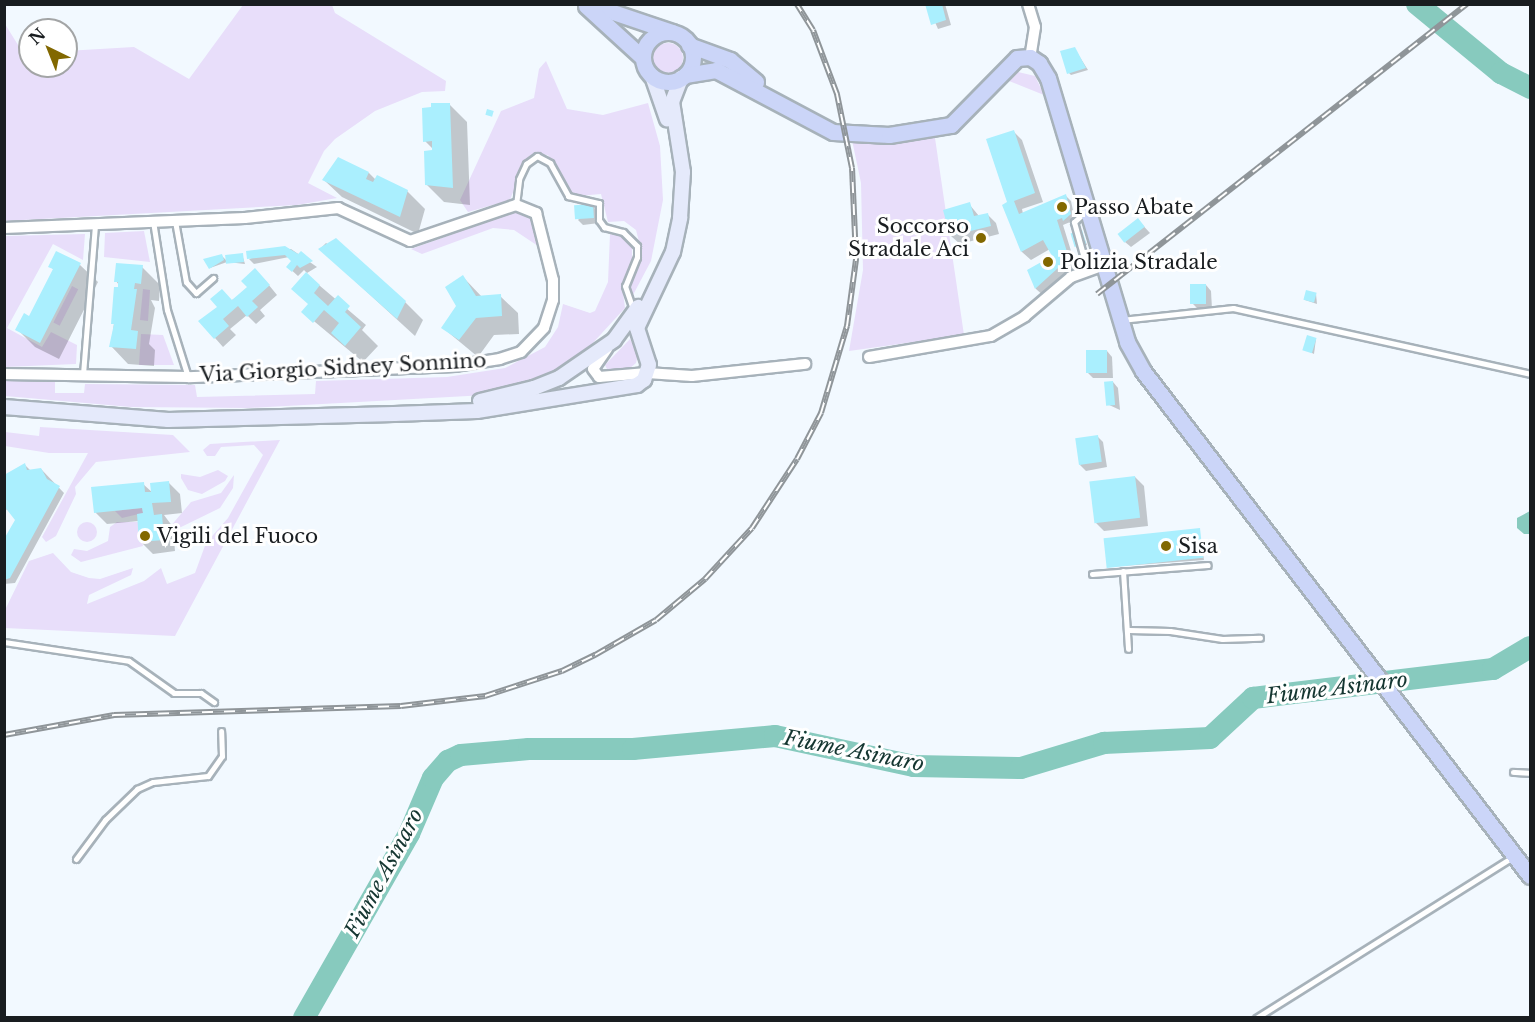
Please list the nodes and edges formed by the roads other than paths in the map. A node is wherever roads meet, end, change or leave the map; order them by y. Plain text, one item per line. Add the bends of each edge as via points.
1 (584, 4) edge
2 (589, 4) edge
3 (1028, 4) edge
4 (675, 33) junction
5 (690, 45) junction
6 (1030, 57) junction
7 (643, 58) junction
8 (652, 76) junction
9 (683, 76) junction
10 (776, 99) junction
11 (516, 205) junction
12 (153, 219) junction
13 (175, 219) junction
14 (96, 223) junction
15 (4, 228) edge
16 (1094, 267) junction
17 (213, 278) dead end
18 (634, 313) junction
19 (1120, 320) junction
20 (614, 340) junction
21 (869, 357) dead end
22 (805, 364) dead end
23 (647, 373) junction
24 (4, 374) edge
25 (83, 374) junction
26 (1530, 374) edge
27 (188, 377) junction
28 (4, 407) edge
29 (394, 414) junction
30 (1208, 565) dead end
31 (1123, 571) junction
32 (1092, 574) dead end
33 (1129, 630) junction
34 (1260, 638) dead end
35 (4, 642) edge
36 (1128, 649) dead end
37 (214, 702) dead end
38 (220, 731) dead end
39 (1513, 772) dead end
40 (1530, 773) edge
41 (1514, 856) junction
42 (76, 859) dead end
43 (1530, 876) edge
44 (1256, 1017) edge

1 - 7 main road
2 - 4 main road
3 - 6 street via 1035,27
4 - 5 main road
4 - 7 main road via 656,34 644,48
5 - 9 main road via 692,61
5 - 10 main road via 730,60
6 - 10 main road via 1017,58 1009,64 962,117 938,129 843,135
6 - 16 main road via 1048,78 1088,209
7 - 8 main road
8 - 9 main road via 671,82
8 - 18 main road via 667,118 676,192 666,249
9 - 10 main road via 716,70
9 - 23 main road via 672,102 683,194 674,252 637,328 649,364
11 - 13 street via 410,241 338,208 244,218
11 - 18 lane via 519,179 526,164 537,156 550,163 568,196 599,203 599,220 604,227 623,232 637,246 637,257 625,286
11 - 27 street, Via Giorgio Sidney Sonnino via 536,213 554,280 553,300 544,328 520,352 455,366
12 - 13 street
12 - 14 street
12 - 27 lane via 166,310
13 - 17 lane via 186,282 196,293
14 - 15 street
14 - 25 lane
16 - 19 main road
16 - 21 street via 1071,277 1025,316 991,336
18 - 20 main road
19 - 26 lane via 1233,308
19 - 41 main road via 1127,342 1152,384
20 - 23 street via 596,363 596,376
20 - 29 main road via 559,378 534,388 479,402
22 - 23 street via 692,376
23 - 29 main road via 630,388 477,411
24 - 25 street, Via Giorgio Sidney Sonnino
25 - 27 street, Via Giorgio Sidney Sonnino
28 - 29 main road via 168,420
30 - 31 lane
31 - 32 lane
31 - 33 lane
33 - 34 lane via 1222,639
33 - 36 lane
35 - 37 lane via 129,661 174,693 201,693
38 - 42 lane via 222,756 208,776 153,782 137,789 105,820
39 - 40 lane
41 - 43 main road
41 - 44 lane

